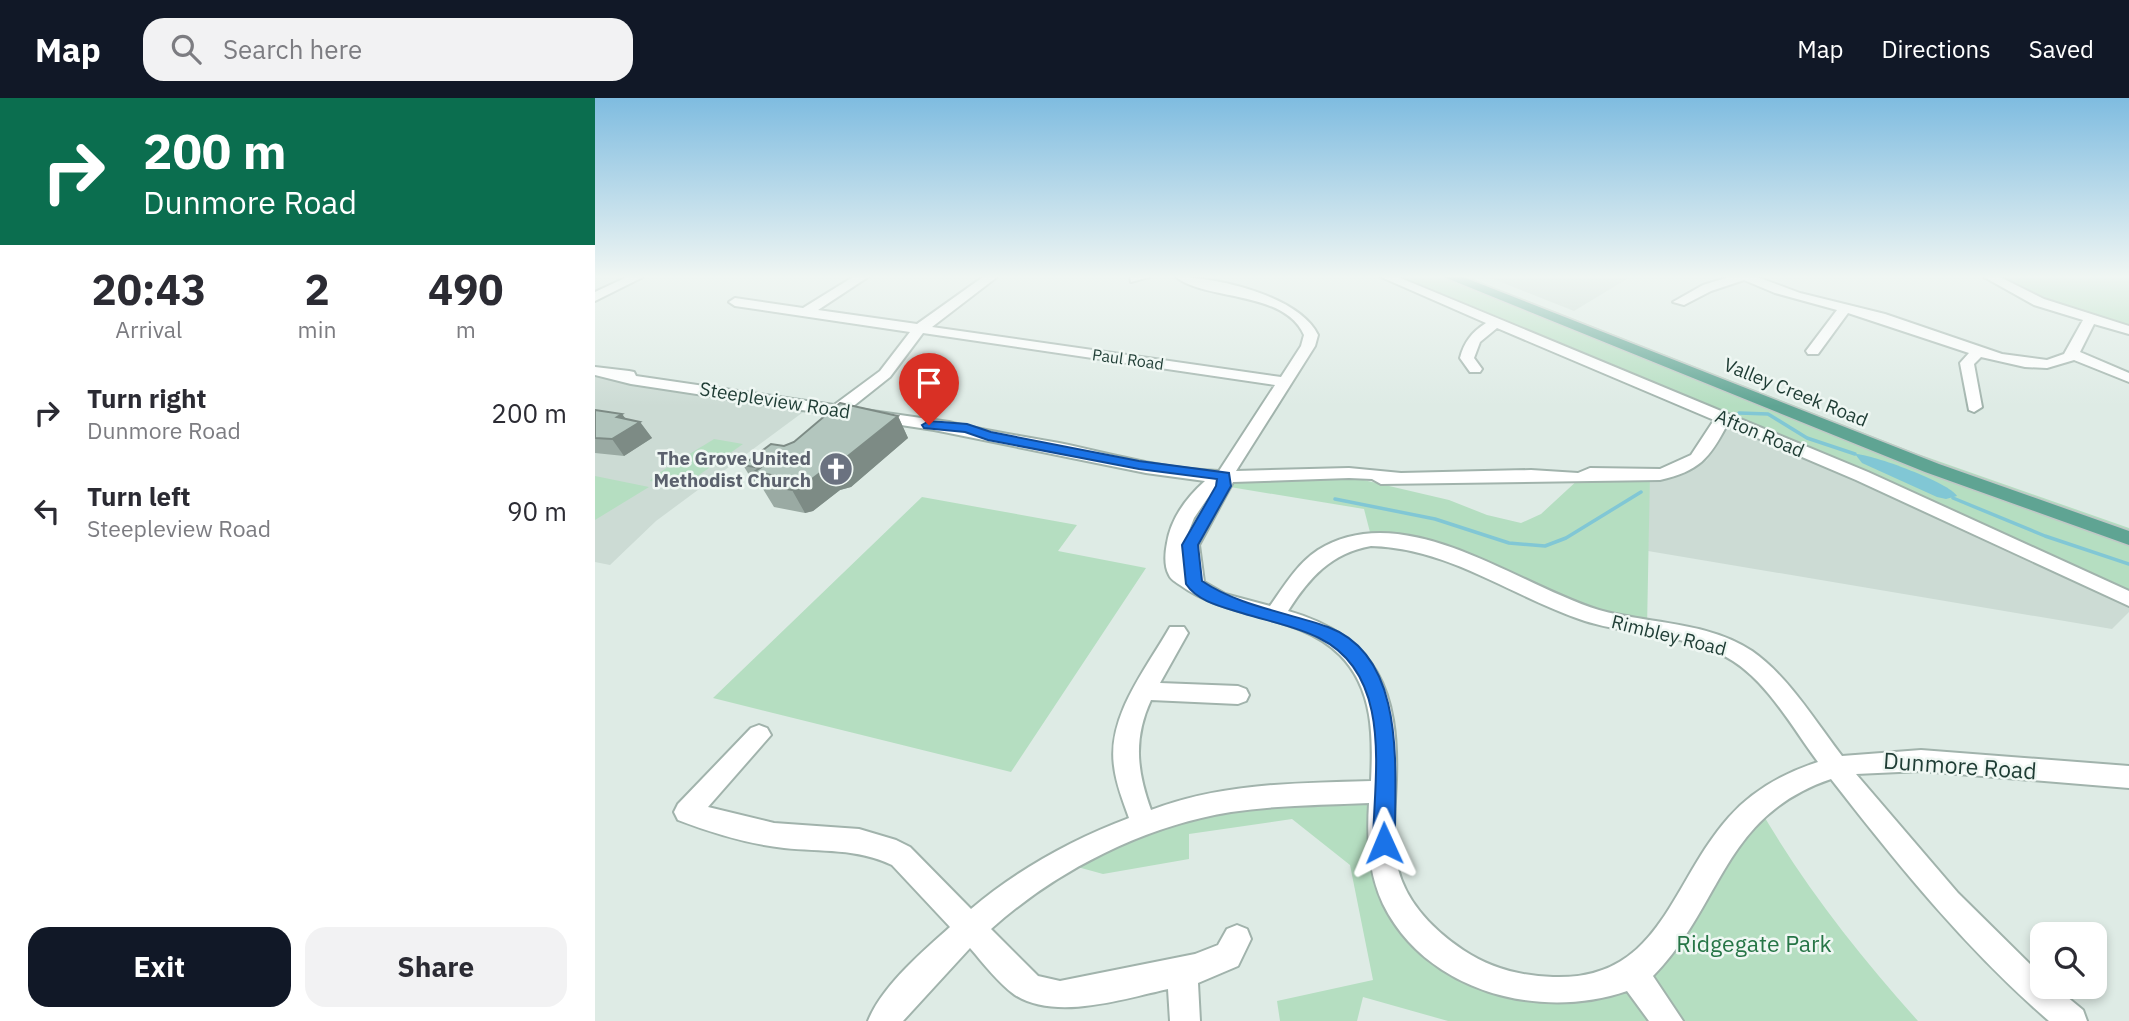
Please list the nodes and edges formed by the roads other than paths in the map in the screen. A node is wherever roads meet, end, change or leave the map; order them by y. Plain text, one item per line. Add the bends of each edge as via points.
1 (855, 320) edge
2 (932, 320) edge
3 (1304, 320) edge
4 (1490, 320) edge
5 (1560, 320) edge
6 (1587, 320) edge
7 (1836, 320) edge
8 (1889, 320) edge
9 (2089, 320) edge
10 (2094, 320) edge
11 (1497, 323) junction
12 (920, 329) junction
13 (2129, 330) edge
14 (1813, 351) dead end
15 (1979, 351) junction
16 (2072, 354) junction
17 (1475, 369) dead end
18 (595, 371) edge
19 (2129, 378) edge
20 (1285, 382) junction
21 (1974, 407) dead end
22 (838, 410) junction
23 (1723, 417) junction
24 (1603, 474) joint
25 (1224, 476) junction
26 (2129, 524) edge
27 (2129, 538) edge
28 (2129, 599) edge
29 (1275, 615) junction
30 (1177, 633) dead end
31 (1146, 691) junction
32 (1238, 695) dead end
33 (759, 735) dead end
34 (1836, 766) junction
35 (2129, 777) edge
36 (1383, 792) junction
37 (1143, 825) junction
38 (972, 928) junction
39 (1237, 939) dead end
40 (1182, 972) junction
41 (1633, 974) junction
42 (883, 1021) edge
43 (1185, 1021) edge
44 (1668, 1021) edge
45 (2072, 1021) edge

1 - 12 street, Paul Road
2 - 12 street
3 - 20 street, Dunmore Road via 1311,331 1309,343
4 - 11 street, Afton Road
5 - 27 main road, Valley Creek Road via 1941,471
6 - 26 main road, Valley Creek Road via 1947,460
7 - 14 street
8 - 15 street
9 - 16 street
10 - 13 street
11 - 17 street via 1471,343 1467,358
11 - 23 street, Afton Road
12 - 20 street, Paul Road
12 - 22 street via 885,374
15 - 16 street via 2034,363 2056,362
15 - 21 street via 1967,363
16 - 19 street
18 - 22 street, Steepleview Road via 628,380
20 - 25 street, Dunmore Road
22 - 25 street, Steepleview Road via 1130,464
23 - 24 street, Steepleview Road via 1703,452 1683,467 1650,474
23 - 28 street, Afton Road
24 - 25 street, Steepleview Road via 1580,478
25 - 29 street, Dunmore Road via 1224,486 1190,545 1194,584 1214,597
29 - 34 street, Rimbley Road via 1305,570 1334,550 1372,540 1417,544 1591,615 1702,639 1741,654 1767,679
29 - 36 street, Dunmore Road via 1325,633 1347,647 1365,672 1379,695 1385,724
30 - 31 street
31 - 32 street
31 - 37 street via 1132,718 1125,755
33 - 38 street via 687,812 763,833 832,836 888,848
34 - 35 street, Dunmore Road via 1908,759
34 - 41 street, Dunmore Road via 1781,788 1750,813 1652,957
34 - 45 street, Rimbley Road via 1945,899 2028,984
36 - 37 street via 1238,800
36 - 41 street, Dunmore Road via 1385,867 1392,891 1417,933 1449,963 1495,988 1547,999 1604,990
37 - 38 street via 1063,863
38 - 40 street via 1022,982 1049,995 1077,994
38 - 42 street
39 - 40 street via 1224,959
40 - 43 street
41 - 44 street

